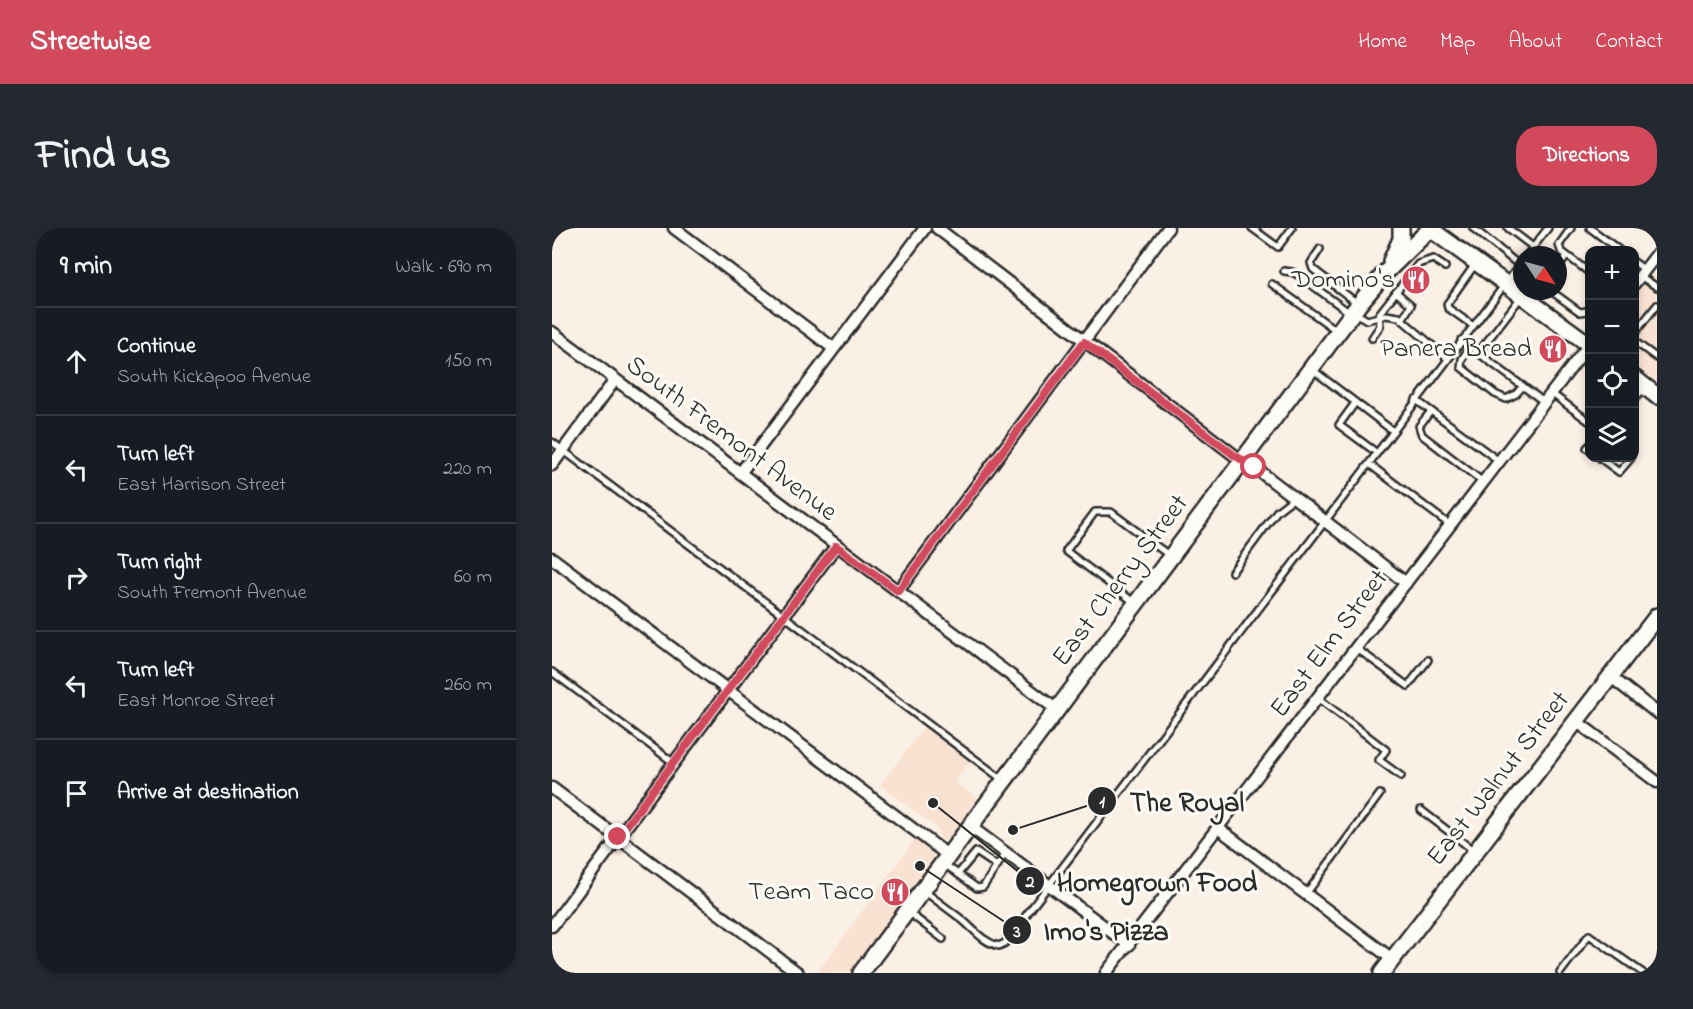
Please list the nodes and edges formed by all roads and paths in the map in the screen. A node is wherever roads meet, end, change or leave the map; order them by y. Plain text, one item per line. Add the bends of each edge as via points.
1 (674, 228) edge
2 (925, 228) edge
3 (937, 228) edge
4 (1168, 228) edge
5 (1252, 228) edge
6 (1292, 228) edge
7 (1401, 228) edge
8 (1430, 228) edge
9 (1473, 228) edge
10 (1508, 228) edge
11 (1548, 228) edge
12 (1571, 228) edge
13 (1590, 228) edge
14 (1532, 246) edge
15 (1534, 246) edge
16 (1558, 246) edge
17 (1614, 246) edge
18 (1320, 249) dead end
19 (1657, 254) edge
20 (1567, 256) edge
21 (1513, 258) edge
22 (1476, 261) junction
23 (1446, 267) dead end
24 (1585, 269) edge
25 (1284, 271) dead end
26 (1385, 273) junction
27 (1513, 273) edge
28 (1457, 276) dead end
29 (1640, 276) edge
30 (1463, 280) junction
31 (1505, 282) junction
32 (1272, 284) dead end
33 (1513, 287) edge
34 (1657, 287) edge
35 (1395, 292) junction
36 (1521, 300) edge
37 (1534, 300) edge
38 (1563, 300) edge
39 (1657, 305) edge
40 (1354, 310) junction
41 (1585, 312) edge
42 (1378, 317) junction
43 (1402, 320) junction
44 (1472, 325) junction
45 (1639, 329) edge
46 (552, 332) edge
47 (1338, 332) junction
48 (1372, 338) dead end
49 (1461, 340) junction
50 (1585, 341) edge
51 (1084, 342) junction
52 (1639, 344) edge
53 (1470, 347) junction
54 (832, 348) junction
55 (1585, 349) edge
56 (1478, 353) junction
57 (1448, 358) junction
58 (1657, 358) edge
59 (1312, 369) junction
60 (615, 380) junction
61 (1523, 386) junction
62 (1547, 398) junction
63 (1416, 400) junction
64 (1355, 403) junction
65 (1431, 411) junction
66 (1585, 419) edge
67 (1393, 431) junction
68 (552, 442) edge
69 (563, 450) junction
70 (1377, 453) junction
71 (1243, 461) junction
72 (1499, 461) junction
73 (1605, 462) edge
74 (1628, 462) edge
75 (1369, 464) junction
76 (552, 465) edge
77 (741, 472) junction
78 (1483, 482) junction
79 (1294, 498) junction
80 (1324, 521) junction
81 (1450, 525) junction
82 (836, 546) junction
83 (1172, 556) junction
84 (552, 558) edge
85 (1232, 572) dead end
86 (1406, 583) junction
87 (898, 591) junction
88 (1136, 604) junction
89 (784, 616) junction
90 (1657, 616) edge
91 (1356, 648) junction
92 (1428, 660) dead end
93 (552, 672) edge
94 (1610, 676) junction
95 (728, 690) junction
96 (1318, 698) junction
97 (1057, 710) junction
98 (1657, 712) edge
99 (1576, 721) junction
100 (674, 763) junction
101 (1401, 777) dead end
102 (1004, 781) junction
103 (1657, 782) edge
104 (552, 788) edge
105 (1380, 794) dead end
106 (1421, 810) dead end
107 (971, 827) junction
108 (1218, 828) junction
109 (618, 837) junction
110 (1475, 852) junction
111 (1005, 853) junction
112 (946, 859) junction
113 (997, 866) junction
114 (958, 874) junction
115 (1049, 885) junction
116 (923, 890) junction
117 (1306, 894) junction
118 (556, 911) edge
119 (907, 912) junction
120 (552, 926) edge
121 (943, 939) dead end
122 (1129, 945) junction
123 (1392, 959) junction
124 (798, 973) edge
125 (861, 973) edge
126 (1106, 973) edge
127 (1382, 973) edge
128 (1560, 973) edge
129 (1643, 973) edge

1 - 54 street
2 - 54 street
3 - 51 street
4 - 51 street
5 - 6 lane via 1278,247
7 - 26 street via 1401,239
8 - 22 street
8 - 26 street, East Cherry Street
9 - 21 lane
10 - 14 lane
11 - 15 lane
12 - 16 lane
13 - 17 lane
18 - 40 lane via 1311,263 1313,269
19 - 29 street
20 - 24 lane
22 - 30 lane
22 - 31 street
23 - 35 lane via 1433,259 1420,262
25 - 40 lane via 1298,275
26 - 40 street, East Cherry Street
27 - 31 lane
28 - 30 lane
29 - 34 lane
30 - 44 lane via 1447,304
31 - 33 street
31 - 44 lane
32 - 47 lane
35 - 42 lane
35 - 43 lane via 1411,305
36 - 56 lane
37 - 50 street
38 - 41 lane
39 - 45 lane
40 - 42 lane via 1367,320
40 - 47 street, East Cherry Street
42 - 43 lane via 1393,315
42 - 48 lane via 1380,326
43 - 57 lane
44 - 49 lane
46 - 60 street, South Fremont Avenue
47 - 59 street, East Cherry Street
49 - 53 lane
49 - 57 lane
51 - 71 street
51 - 87 street
52 - 58 lane
53 - 56 lane
53 - 61 lane via 1461,367 1495,394 1506,399
54 - 77 street
55 - 62 street, East Elm Street
56 - 61 lane
57 - 63 lane
59 - 64 lane
59 - 71 street, East Cherry Street
60 - 69 street
60 - 77 street, South Fremont Avenue
61 - 62 lane
62 - 66 lane
62 - 72 street, East Elm Street
63 - 65 lane
63 - 67 lane
64 - 67 lane
64 - 70 lane via 1339,425
65 - 72 lane
65 - 78 lane via 1419,426 1422,435
67 - 70 lane
68 - 69 lane
69 - 76 street
69 - 89 lane
70 - 75 lane
71 - 79 street
71 - 83 street, East Cherry Street
72 - 78 street, East Elm Street
73 - 74 lane via 1619,472
75 - 80 lane
75 - 81 lane
77 - 82 street, South Fremont Avenue
78 - 81 street, East Elm Street
79 - 80 street
79 - 85 lane via 1277,511
80 - 86 street
80 - 115 lane
81 - 86 street, East Elm Street
82 - 87 street, South Fremont Avenue
82 - 89 street
83 - 88 street, East Cherry Street
83 - 88 lane via 1111,512 1095,512 1066,551
84 - 95 street
86 - 91 street, East Elm Street
87 - 97 street, South Fremont Avenue
88 - 97 street, East Cherry Street
89 - 95 street
89 - 102 lane
90 - 94 street, East Walnut Street
91 - 92 lane via 1408,686
91 - 96 street, East Elm Street
93 - 100 lane
94 - 98 street
94 - 99 street, East Walnut Street
95 - 100 street
95 - 112 street
96 - 101 lane via 1386,750 1379,760
96 - 108 street, East Elm Street
97 - 102 street, East Cherry Street
99 - 103 street
99 - 110 street, East Walnut Street
100 - 109 street
102 - 107 street, East Cherry Street
104 - 109 street
105 - 117 lane
106 - 110 lane
107 - 111 street
107 - 112 street, East Cherry Street
108 - 117 street
108 - 122 street, East Elm Street
109 - 118 street
109 - 124 street
110 - 123 street, East Walnut Street
111 - 113 lane
111 - 115 street
112 - 114 lane
112 - 116 street, East Cherry Street
113 - 114 lane via 976,852
113 - 114 lane via 983,887 977,888
115 - 116 lane via 999,946 991,944
115 - 122 street
116 - 119 street, East Cherry Street
117 - 123 street
118 - 120 street
119 - 121 lane
119 - 125 street, East Cherry Street
122 - 126 street, East Elm Street
123 - 127 street, East Walnut Street
128 - 129 lane via 1589,935

